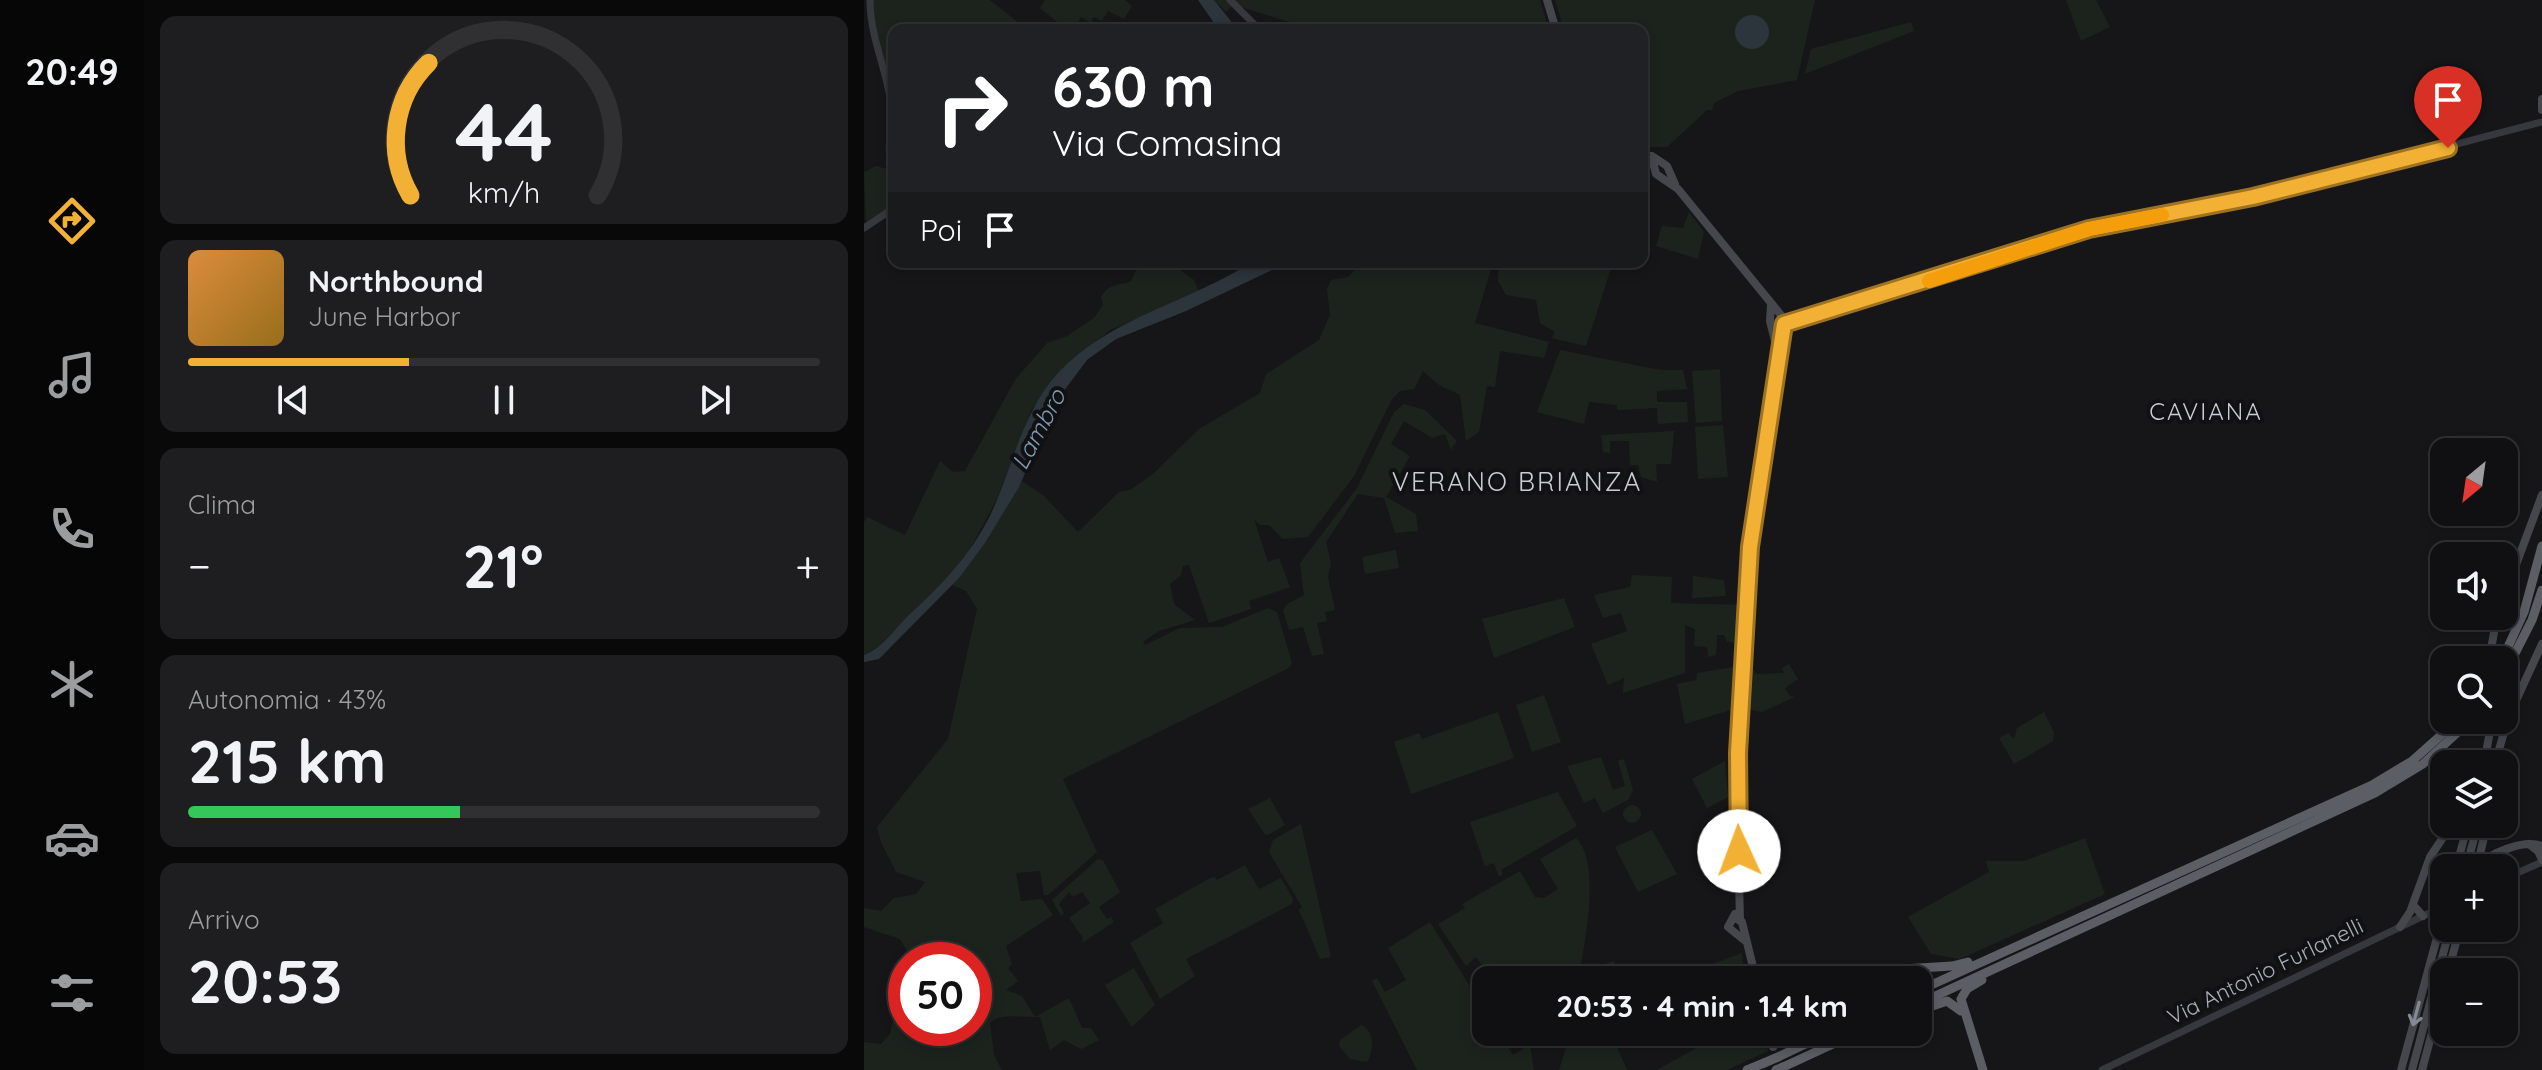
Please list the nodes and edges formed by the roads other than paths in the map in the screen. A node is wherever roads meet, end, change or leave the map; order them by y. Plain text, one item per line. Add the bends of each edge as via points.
1 (870, 0) edge
2 (1230, 0) edge
3 (1547, 0) edge
4 (1254, 24) edge
5 (1554, 24) edge
6 (888, 93) edge
7 (2542, 99) edge
8 (2542, 109) edge
9 (2542, 122) edge
10 (2527, 127) junction
11 (1648, 155) edge
12 (888, 212) edge
13 (864, 228) edge
14 (1781, 319) junction
15 (1776, 357) junction
16 (2542, 495) edge
17 (2542, 546) edge
18 (2518, 559) edge
19 (2542, 590) edge
20 (2542, 644) edge
21 (2509, 646) edge
22 (2518, 648) edge
23 (2448, 734) edge
24 (2452, 734) edge
25 (2498, 750) edge
26 (2443, 838) edge
27 (2483, 838) joint
28 (2528, 844) junction
29 (2542, 846) edge
30 (2502, 852) junction
31 (2480, 854) edge
32 (2498, 854) edge
33 (2542, 861) edge
34 (2518, 872) edge
35 (2413, 905) junction
36 (2430, 914) edge
37 (2421, 917) junction
38 (2400, 927) junction
39 (2065, 934) junction
40 (2035, 937) junction
41 (2435, 942) edge
42 (2446, 942) edge
43 (1752, 966) edge
44 (1932, 968) edge
45 (1932, 985) edge
46 (1932, 997) edge
47 (1932, 1006) edge
48 (1964, 1016) junction
49 (2430, 1040) edge
50 (1800, 1046) edge
51 (1829, 1046) edge
52 (1780, 1069) edge
53 (1747, 1070) edge
54 (1983, 1070) edge
55 (2102, 1070) edge
56 (2401, 1070) edge
57 (2412, 1070) edge
58 (2422, 1070) edge

1 - 6 street
2 - 4 street
3 - 5 main road
7 - 8 main road
8 - 10 street
9 - 10 street
10 - 14 street via 2253,197 2089,229 1927,282
11 - 14 main road via 1771,299
12 - 13 street
14 - 15 main road
14 - 15 main road via 1770,319
15 - 43 main road via 1750,547 1737,785 1738,924
16 - 18 main road
17 - 21 highway
19 - 22 highway
20 - 25 main road
23 - 40 highway via 2372,785
24 - 39 highway via 2423,764 2375,793
26 - 35 main road
27 - 30 main road via 2491,850
27 - 31 main road
28 - 29 main road
28 - 30 main road
28 - 33 main road
30 - 32 main road
33 - 34 street
35 - 37 main road
35 - 38 main road
36 - 37 street, Via Antonio Furlanelli
37 - 38 street, Via Antonio Furlanelli
38 - 55 street, Via Antonio Furlanelli
39 - 46 highway
39 - 48 highway via 2052,947 1971,986 1961,999
40 - 44 highway via 1957,966
40 - 45 highway
41 -> 56 main road
42 - 57 main road
47 - 48 highway via 1947,1001
48 - 54 highway
49 - 58 main road
50 - 53 highway, bridge
51 - 52 highway

